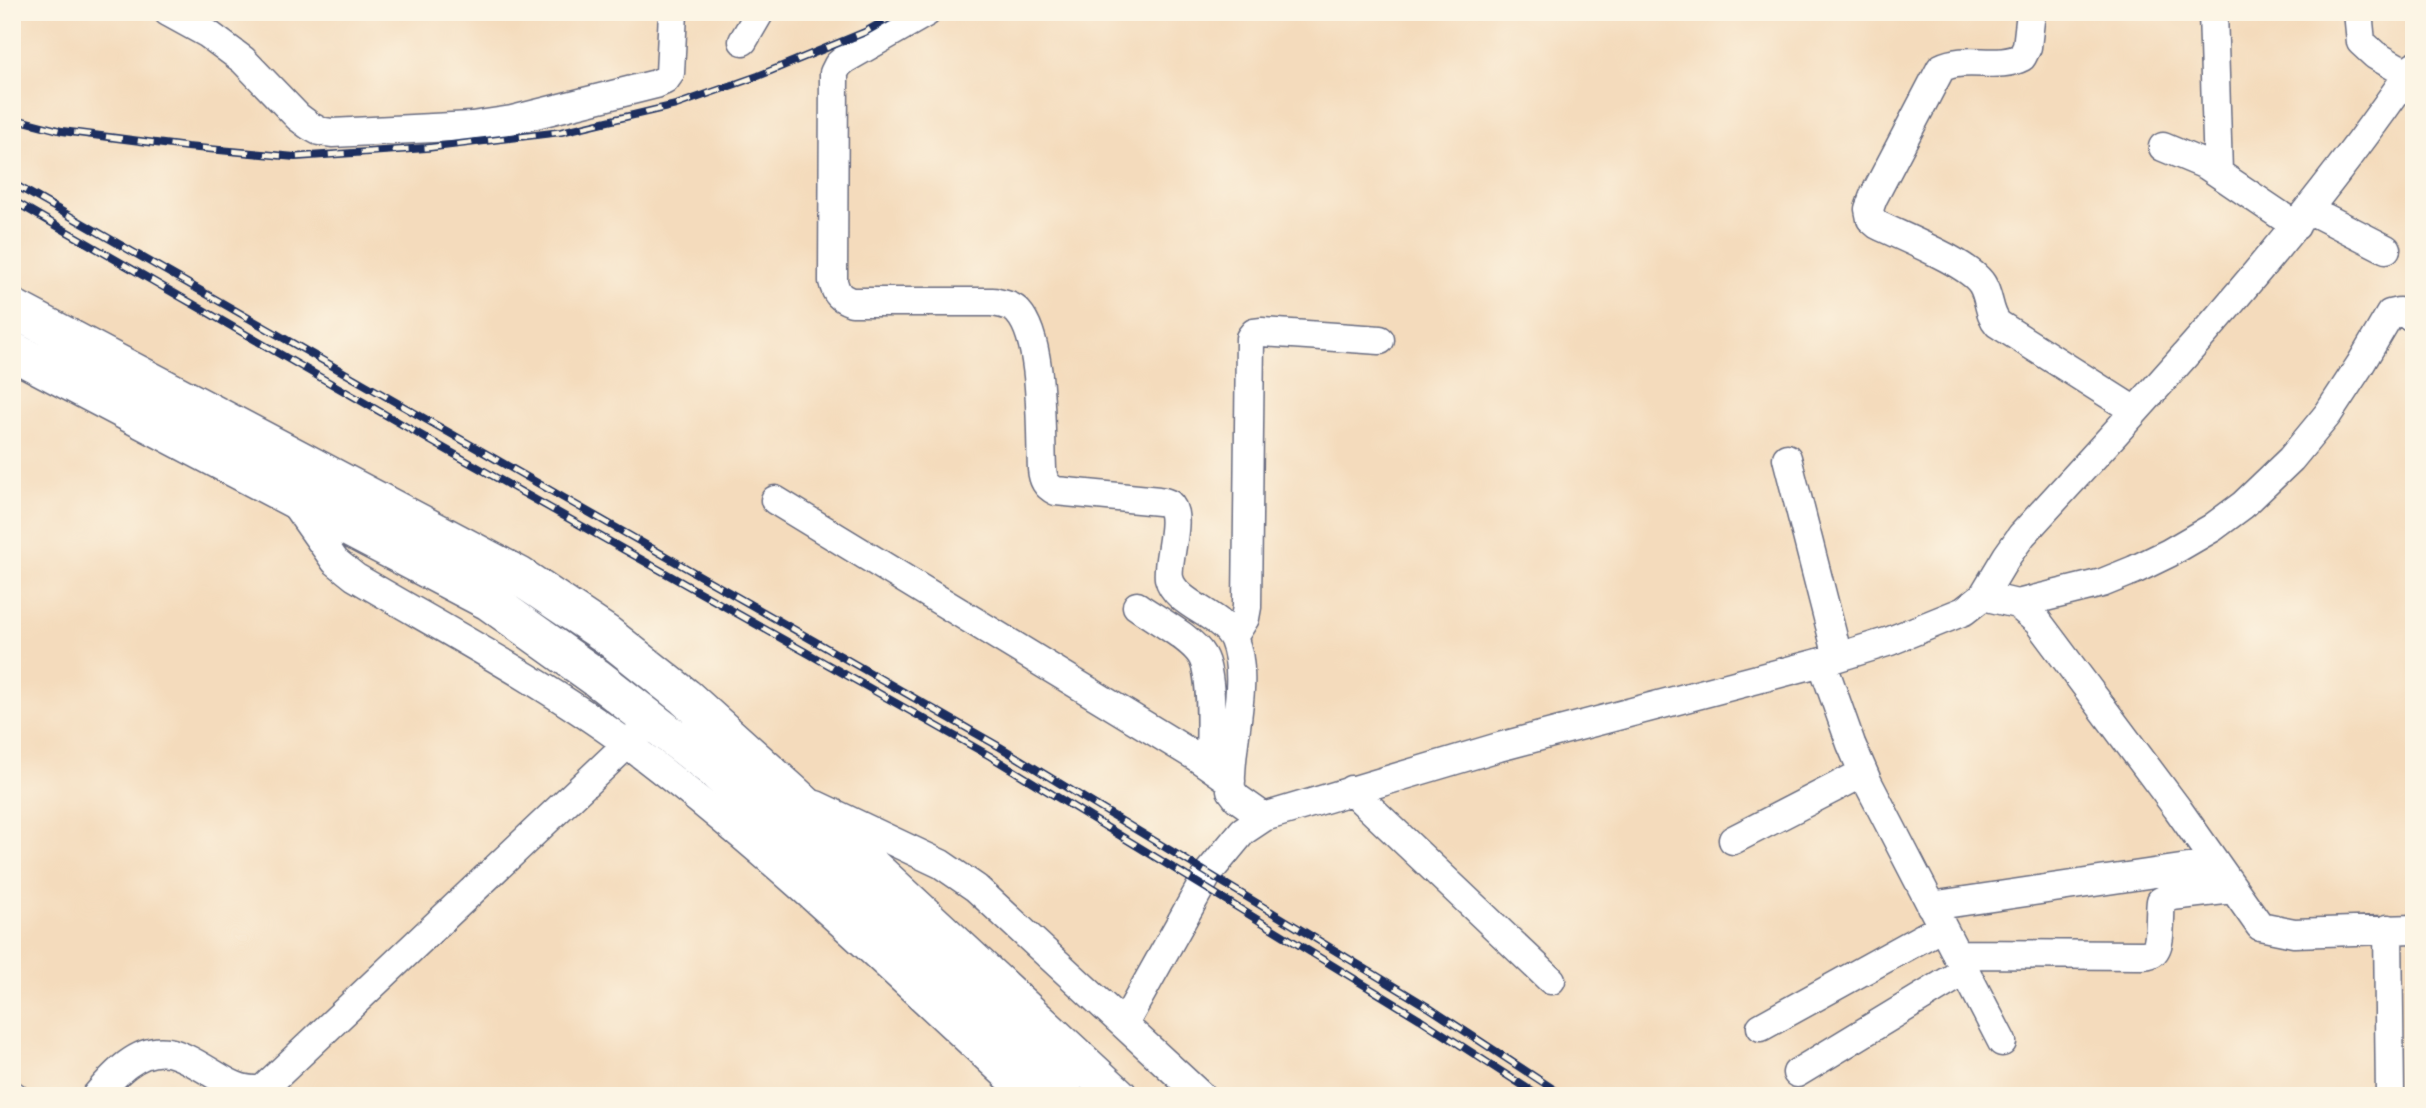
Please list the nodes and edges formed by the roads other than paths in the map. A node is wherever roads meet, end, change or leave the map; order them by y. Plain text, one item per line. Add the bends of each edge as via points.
1 (168, 12) edge
2 (673, 12) edge
3 (760, 12) edge
4 (927, 12) edge
5 (2031, 12) edge
6 (2213, 12) edge
7 (2358, 12) edge
8 (743, 41) dead end
9 (2411, 70) edge
10 (2163, 147) dead end
11 (2218, 172) junction
12 (2302, 217) junction
13 (2386, 249) dead end
14 (12, 309) edge
15 (2414, 317) edge
16 (1380, 340) dead end
17 (12, 351) edge
18 (2135, 411) junction
19 (1787, 458) dead end
20 (775, 500) dead end
21 (1983, 597) junction
22 (2017, 604) junction
23 (1137, 606) dead end
24 (1233, 637) junction
25 (1830, 659) junction
26 (639, 733) junction
27 (1863, 773) junction
28 (1220, 774) junction
29 (1351, 790) junction
30 (794, 795) junction
31 (1264, 817) junction
32 (1733, 840) dead end
33 (2216, 864) junction
34 (2233, 889) junction
35 (1937, 917) junction
36 (2401, 929) edge
37 (1960, 962) junction
38 (1550, 979) dead end
39 (1124, 1024) junction
40 (1761, 1027) dead end
41 (2002, 1042) dead end
42 (1797, 1073) dead end
43 (96, 1096) edge
44 (1028, 1096) edge
45 (1064, 1096) edge
46 (1118, 1096) edge
47 (1201, 1096) edge
48 (2390, 1096) edge

1 - 2 street via 243,60 298,117 319,131 350,134 472,127 656,84 670,73
3 - 8 street
4 - 24 street via 845,59 834,73 835,292 852,302 993,302 1017,311 1031,335 1036,357 1043,479 1056,491 1169,504 1175,519 1170,582
5 - 18 street via 2022,57 2005,62 1951,63 1941,68 1873,198 1871,219 1966,268 1982,284 1998,324
6 - 11 street
7 - 9 street via 2361,42 2375,55
9 - 12 street
10 - 11 street
11 - 12 street
12 - 13 street
12 - 18 street
14 - 30 highway via 519,576 685,697
15 - 22 street via 2390,314 2344,392 2309,438 2270,481 2212,528 2102,583
16 - 24 street via 1262,332 1251,338 1247,607
17 - 26 highway via 489,601 597,678
18 - 21 street via 2022,535
19 - 25 street
20 - 28 street
21 - 22 street
21 - 25 street via 1932,625
22 - 33 street via 2038,622
23 - 28 street via 1202,656
24 - 28 street via 1239,670
25 - 27 street
25 - 29 street
26 - 43 street via 263,1089 247,1090 180,1056 159,1052 125,1066
26 - 44 street via 703,802
26 - 45 highway via 715,770
27 - 32 street
27 - 35 street
28 - 31 street via 1237,798
29 - 31 street
29 - 38 street
30 - 39 street via 941,864 976,888
30 - 46 highway
31 - 39 street via 1243,831 1209,872
33 - 34 street
33 - 35 street
34 - 36 street via 2260,926 2274,930
34 - 37 street via 2161,901 2157,949 2152,953
35 - 37 street
35 - 40 street
36 - 48 street
37 - 41 street
37 - 42 street
39 - 47 street

